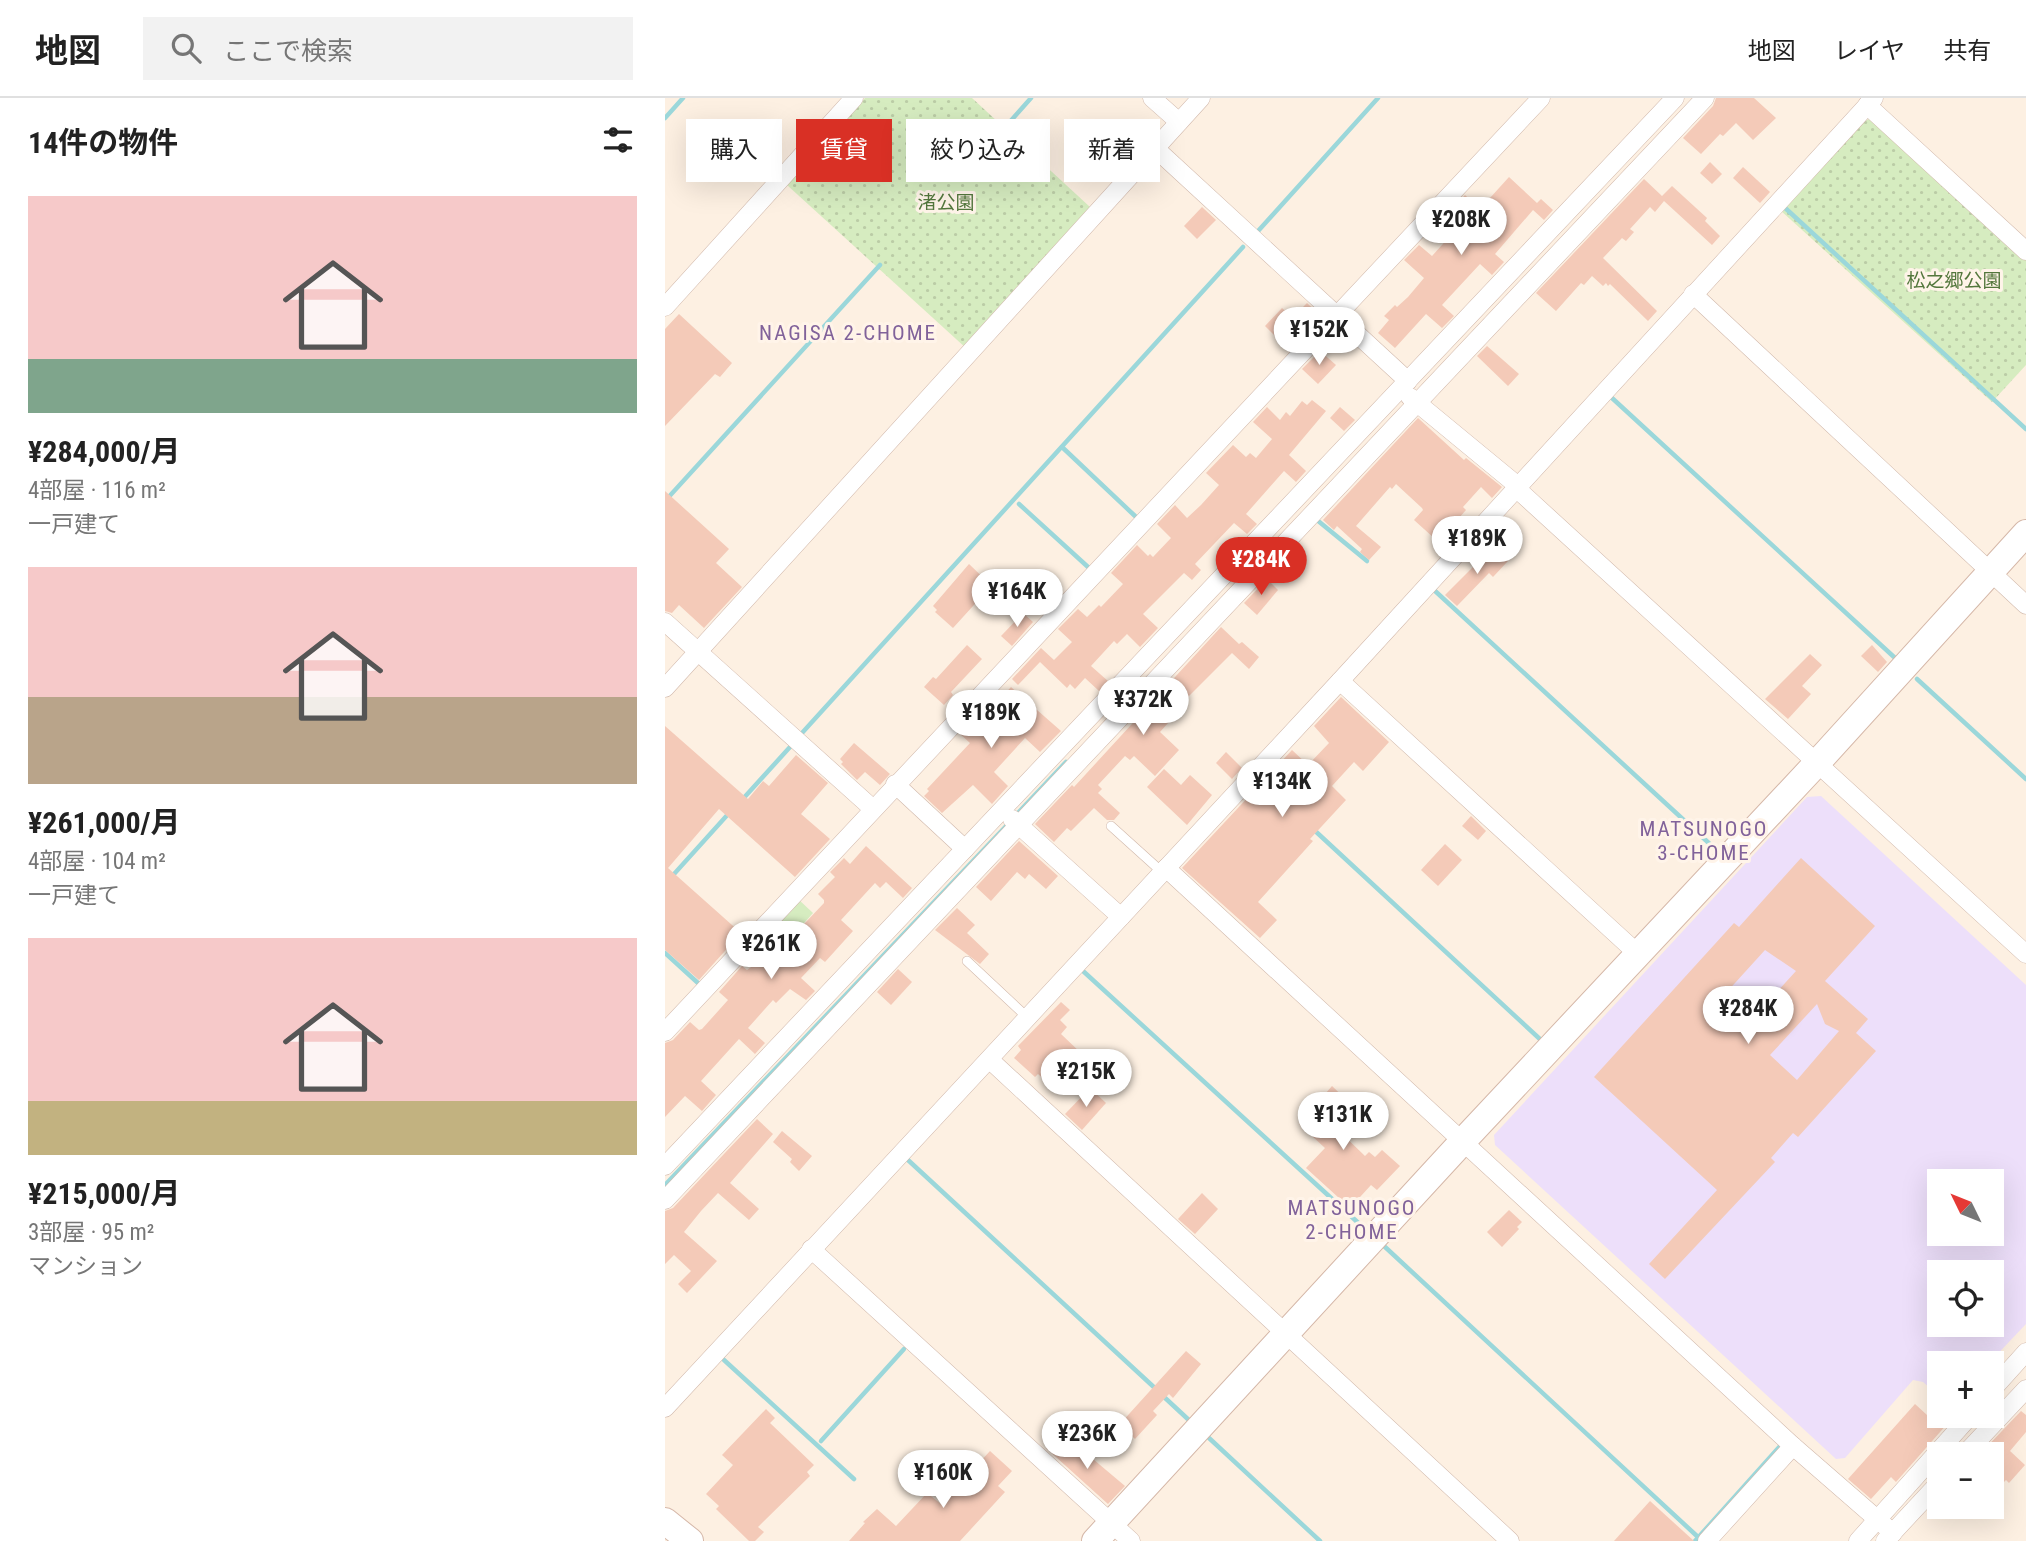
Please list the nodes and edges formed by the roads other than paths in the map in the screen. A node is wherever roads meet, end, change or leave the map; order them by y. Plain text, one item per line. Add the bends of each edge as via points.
1 (854, 98) edge
2 (1152, 98) edge
3 (1201, 98) edge
4 (1541, 98) edge
5 (1675, 98) edge
6 (1705, 98) edge
7 (1871, 102) edge
8 (1179, 122) junction
9 (1160, 144) edge
10 (1160, 153) edge
11 (1126, 182) edge
12 (2026, 251) edge
13 (1693, 294) junction
14 (665, 307) edge
15 (1337, 316) junction
16 (1410, 394) junction
17 (1517, 487) junction
18 (2026, 533) edge
19 (1990, 572) junction
20 (2026, 605) edge
21 (665, 622) edge
22 (698, 652) junction
23 (1340, 681) junction
24 (665, 688) edge
25 (1817, 763) junction
26 (895, 784) junction
27 (872, 808) junction
28 (1011, 818) junction
29 (1111, 826) dead end
30 (965, 849) junction
31 (1164, 871) junction
32 (1121, 917) junction
33 (1637, 953) junction
34 (2026, 954) edge
35 (967, 961) dead end
36 (1028, 1018) junction
37 (665, 1032) edge
38 (990, 1060) junction
39 (1463, 1140) junction
40 (665, 1166) edge
41 (665, 1200) edge
42 (811, 1249) junction
43 (1285, 1333) junction
44 (2026, 1352) edge
45 (2004, 1377) edge
46 (2026, 1389) edge
47 (665, 1408) edge
48 (1959, 1428) edge
49 (1976, 1442) edge
50 (1793, 1446) junction
51 (1927, 1496) edge
52 (1877, 1520) junction
53 (665, 1521) edge
54 (1103, 1532) edge
55 (1889, 1537) edge
56 (691, 1541) edge
57 (1131, 1541) edge
58 (1510, 1541) edge
59 (1707, 1541) edge
60 (1858, 1541) edge

1 - 14 street
2 - 8 street
3 - 8 street
4 - 15 street
5 - 16 street
6 - 16 street
7 - 12 street
7 - 13 street
8 - 9 street
10 - 15 street
11 - 22 street
13 - 17 street
13 - 19 street
15 - 16 street
15 - 26 street
16 - 17 street
16 - 28 street
17 - 23 street
17 - 25 street
18 - 19 street
19 - 20 street
19 - 25 street
21 - 22 street
22 - 24 street
22 - 27 street
23 - 31 street
23 - 33 street
25 - 33 street
25 - 34 street
26 - 27 street
26 - 30 street
27 - 37 street
28 - 30 street
28 - 32 street
28 - 41 street
29 - 31 lane
30 - 40 street
31 - 32 street
31 - 39 street
32 - 36 street
33 - 39 street
35 - 36 lane
36 - 38 street
38 - 42 street
38 - 43 street
39 - 43 street
39 - 50 street
42 - 47 street
42 - 54 street
43 - 54 street
43 - 58 street
44 - 45 street
46 - 49 street
48 - 52 street
50 - 52 street
50 - 59 street
51 - 55 street
52 - 55 street
52 - 60 street
53 - 56 street
54 - 57 street

